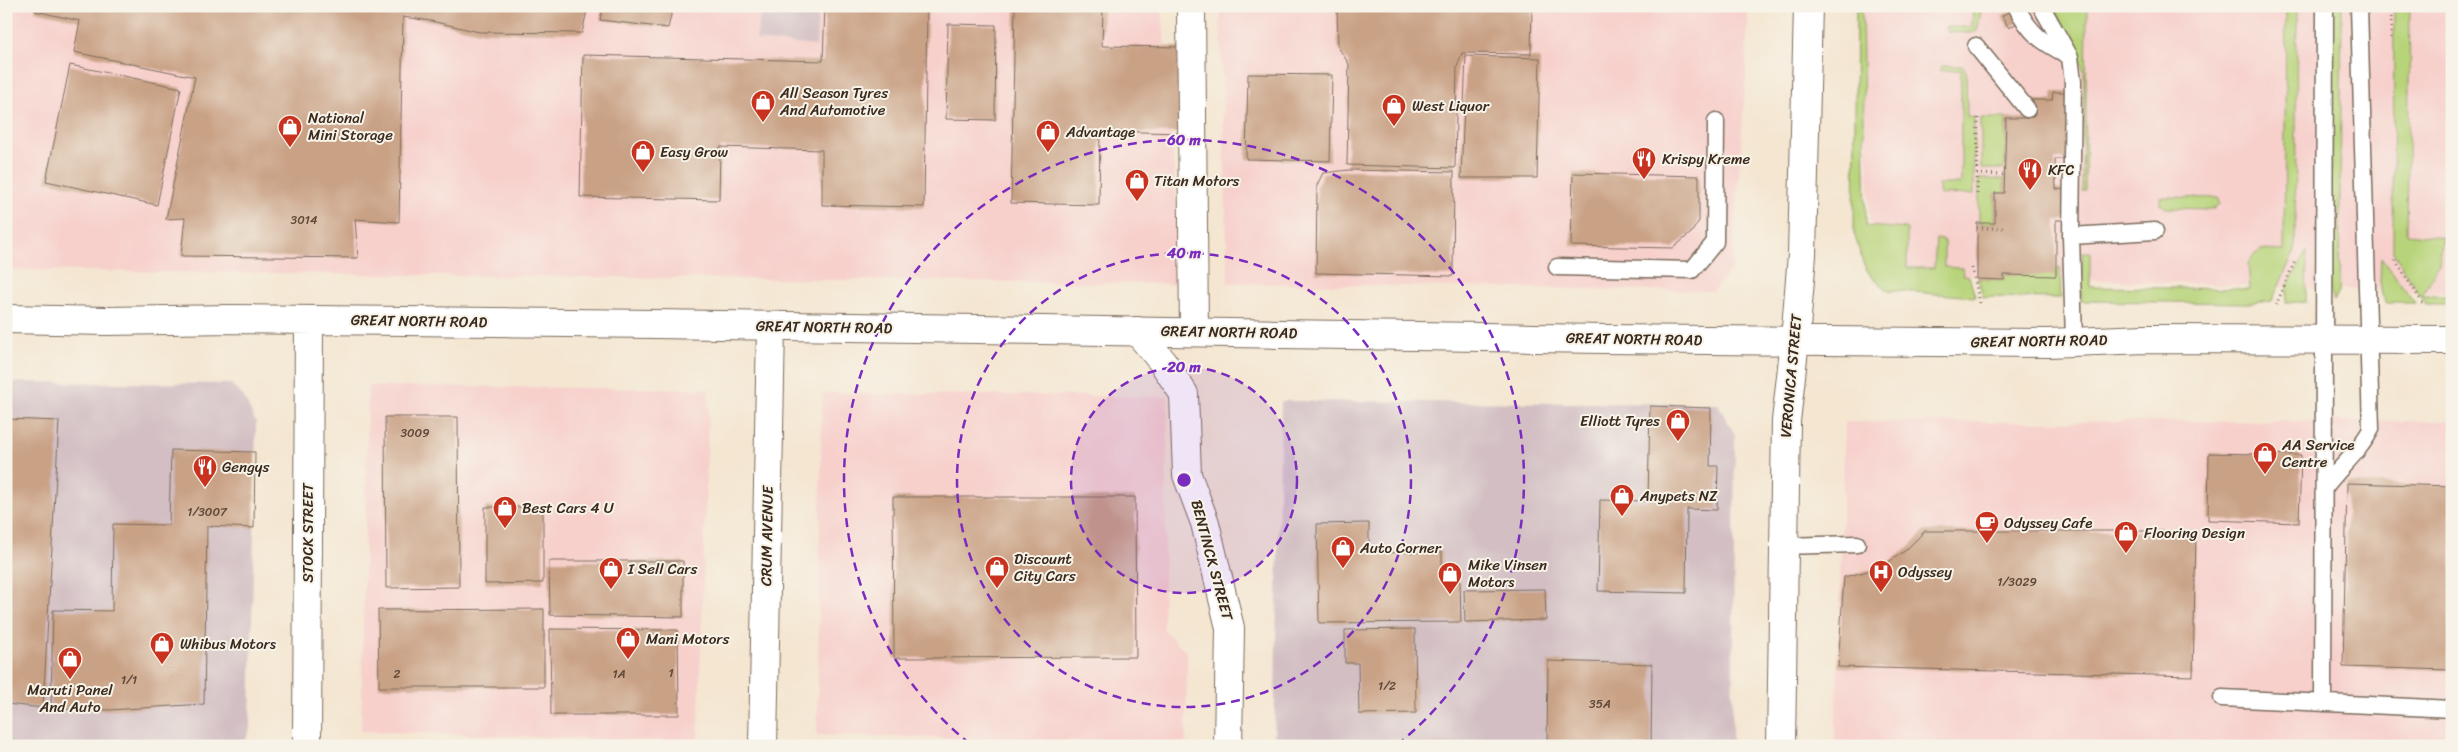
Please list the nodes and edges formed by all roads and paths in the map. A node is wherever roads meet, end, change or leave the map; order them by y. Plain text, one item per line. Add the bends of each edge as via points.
1 (1191, 6) edge
2 (1808, 6) edge
3 (2016, 6) edge
4 (2041, 6) edge
5 (2325, 6) edge
6 (2359, 6) edge
7 (1976, 46) dead end
8 (2070, 56) junction
9 (2027, 109) dead end
10 (1978, 117) dead end
11 (1716, 121) dead end
12 (1977, 174) junction
13 (2005, 175) dead end
14 (1977, 194) dead end
15 (1976, 228) dead end
16 (2004, 228) dead end
17 (2154, 231) dead end
18 (2071, 236) junction
19 (1557, 267) dead end
20 (1972, 268) dead end
21 (6, 304) edge
22 (1980, 304) dead end
23 (20, 319) edge
24 (309, 320) junction
25 (772, 326) junction
26 (1137, 330) junction
27 (1194, 331) junction
28 (2368, 338) junction
29 (1795, 340) junction
30 (2324, 340) junction
31 (2452, 340) edge
32 (2074, 341) junction
33 (2325, 487) junction
34 (1857, 544) dead end
35 (1782, 546) junction
36 (2222, 698) dead end
37 (2323, 703) junction
38 (2452, 709) edge
39 (307, 746) edge
40 (763, 746) edge
41 (1228, 746) edge
42 (1781, 746) edge

1 - 27 main road
2 - 29 main road, VERONICA STREET via 1802,255
3 - 8 lane via 2027,27 2045,44
4 - 8 lane
5 - 30 lane
6 - 28 lane
7 - 9 lane
8 - 18 lane via 2073,82
10 - 12 path
11 - 19 lane via 1715,242 1692,270
12 - 13 path
12 - 14 path
15 - 16 path
17 - 18 lane
18 - 32 lane
20 - 22 path
21 - 23 main road
23 - 24 main road, GREAT NORTH ROAD
24 - 25 main road, GREAT NORTH ROAD
24 - 39 main road, STOCK STREET
25 - 26 main road, GREAT NORTH ROAD
25 - 40 main road, CRUM AVENUE
26 - 27 main road, GREAT NORTH ROAD
26 - 41 main road, BENTINCK STREET via 1184,394 1187,475 1205,523 1230,628
27 - 29 main road, GREAT NORTH ROAD
28 - 30 main road, GREAT NORTH ROAD
28 - 31 main road, GREAT NORTH ROAD
28 - 33 lane via 2371,429 2363,445
29 - 32 main road, GREAT NORTH ROAD
29 - 35 main road, VERONICA STREET via 1786,410
30 - 32 main road, GREAT NORTH ROAD
30 - 33 lane
33 - 37 lane
34 - 35 lane
35 - 42 main road, VERONICA STREET
36 - 37 lane
37 - 38 lane

